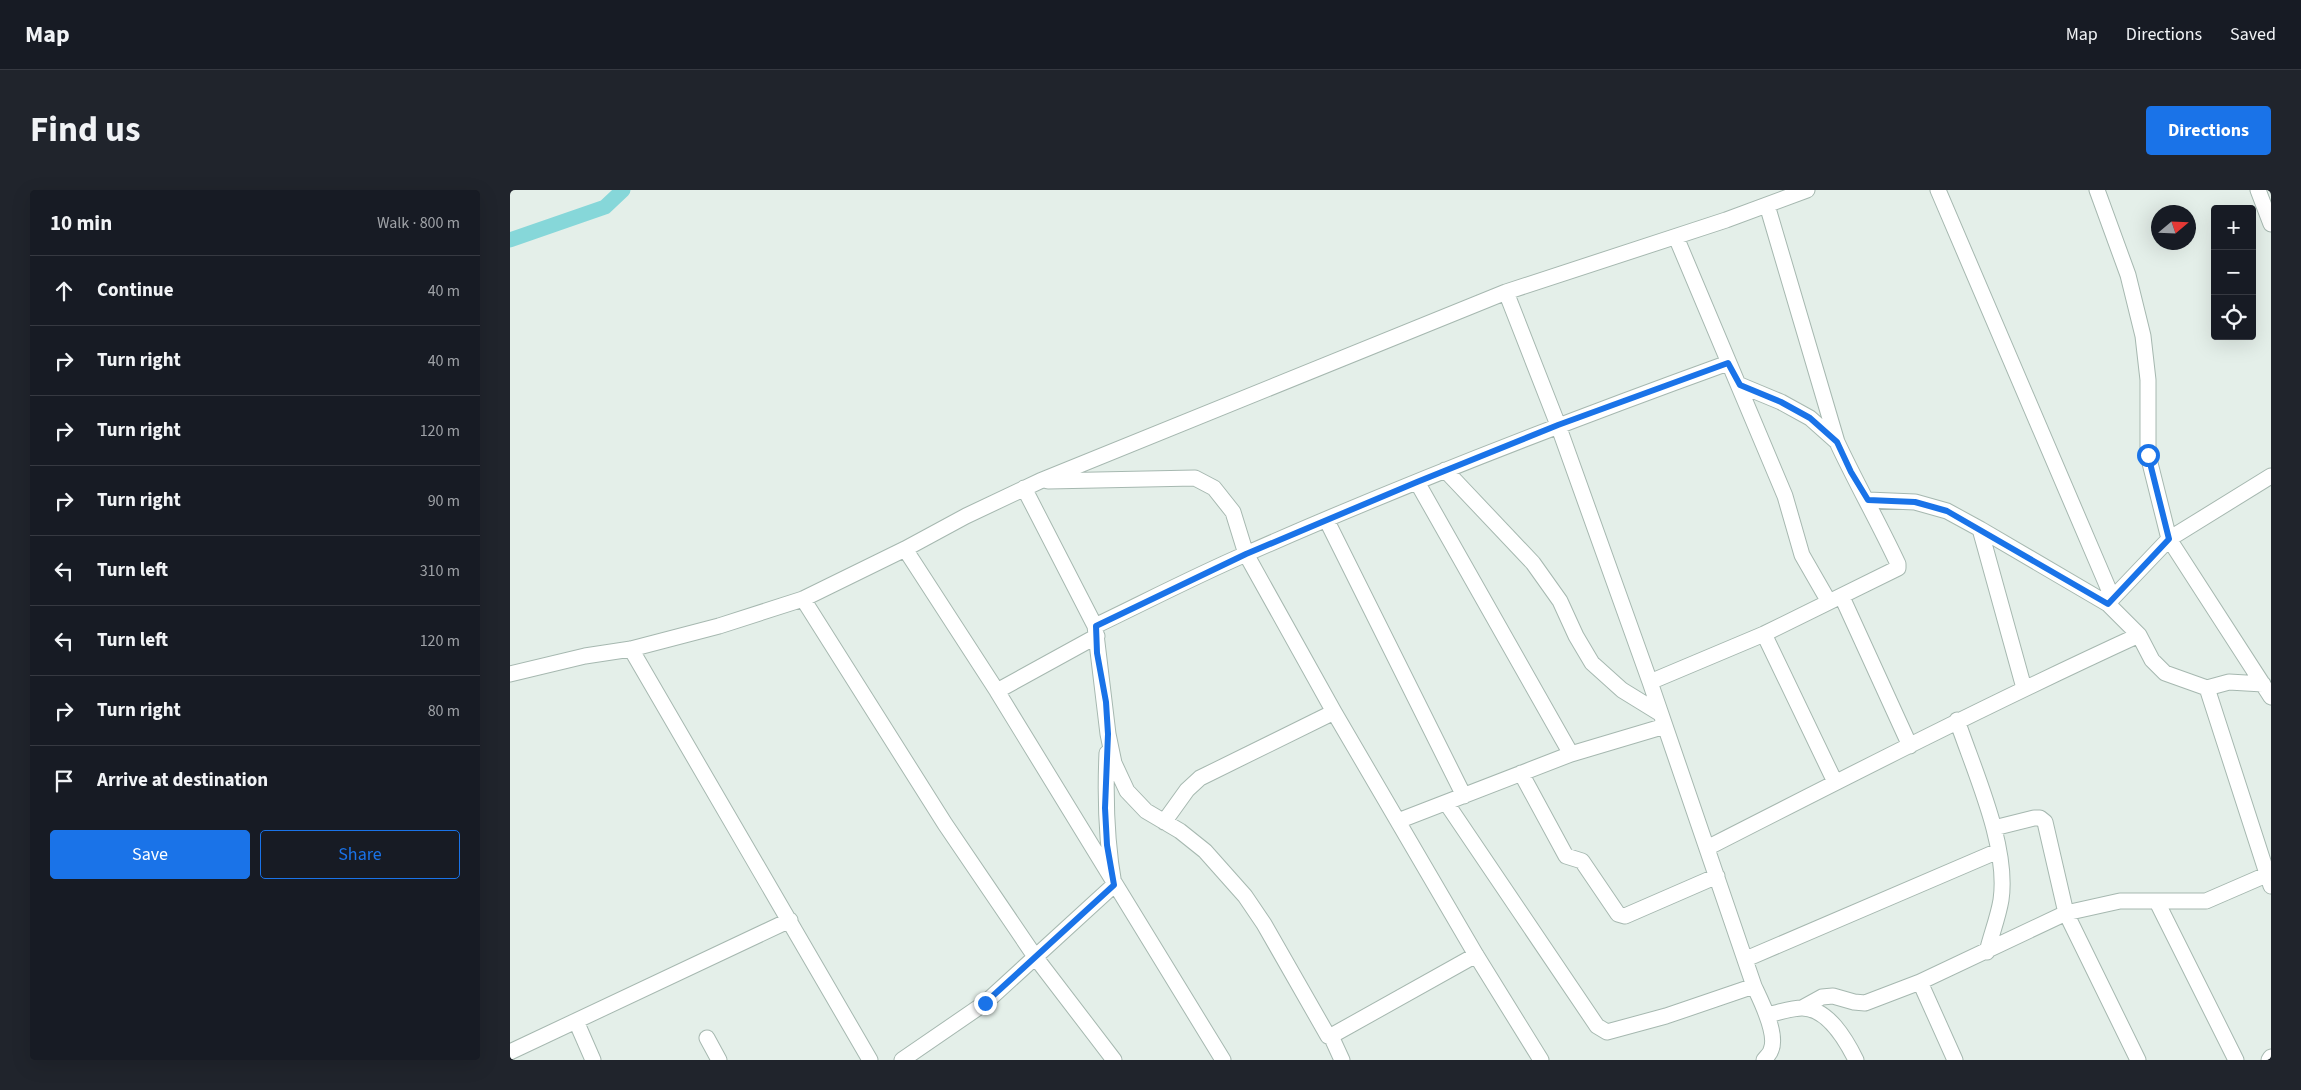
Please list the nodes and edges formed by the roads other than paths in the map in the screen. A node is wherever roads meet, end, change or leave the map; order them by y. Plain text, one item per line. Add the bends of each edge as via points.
1 (1807, 190) edge
2 (1938, 190) edge
3 (2097, 190) edge
4 (2258, 190) edge
5 (1767, 205) junction
6 (2271, 224) edge
7 (1676, 237) junction
8 (1506, 292) junction
9 (1728, 363) junction
10 (1740, 385) junction
11 (1558, 425) junction
12 (1837, 442) junction
13 (1445, 470) junction
14 (2271, 476) edge
15 (1040, 481) junction
16 (1417, 482) junction
17 (1024, 488) junction
18 (1868, 500) junction
19 (1327, 521) junction
20 (1980, 529) junction
21 (2169, 539) junction
22 (905, 549) junction
23 (1246, 554) junction
24 (803, 599) junction
25 (1836, 600) junction
26 (2110, 600) junction
27 (1096, 631) junction
28 (1764, 634) junction
29 (2139, 635) junction
30 (631, 649) junction
31 (510, 674) edge
32 (1650, 682) junction
33 (2024, 688) junction
34 (2207, 688) junction
35 (2267, 690) edge
36 (997, 691) junction
37 (1334, 712) junction
38 (1663, 720) junction
39 (1957, 720) junction
40 (1108, 734) junction
41 (1910, 746) junction
42 (1570, 754) junction
43 (1521, 773) junction
44 (1835, 782) junction
45 (1464, 796) junction
46 (1447, 804) junction
47 (1398, 821) junction
48 (1164, 822) junction
49 (1994, 828) junction
50 (1707, 848) junction
51 (1998, 851) junction
52 (1717, 876) junction
53 (2269, 880) edge
54 (1114, 885) junction
55 (2157, 902) junction
56 (2066, 913) junction
57 (790, 920) junction
58 (1987, 952) junction
59 (1476, 956) junction
60 (1036, 958) junction
61 (1746, 959) junction
62 (1920, 982) junction
63 (1754, 986) junction
64 (1802, 1008) junction
65 (1767, 1016) junction
66 (576, 1021) junction
67 (1331, 1036) junction
68 (707, 1038) dead end
69 (510, 1052) edge
70 (2271, 1057) edge
71 (593, 1060) edge
72 (719, 1060) edge
73 (870, 1060) edge
74 (902, 1060) edge
75 (1114, 1060) edge
76 (1223, 1060) edge
77 (1342, 1060) edge
78 (1540, 1060) edge
79 (1764, 1060) edge
80 (1856, 1060) edge
81 (1955, 1060) edge
82 (2138, 1060) edge
83 (2236, 1060) edge
84 (2269, 1060) edge

1 - 5 street
2 - 26 street
3 - 21 street via 2128,275 2143,336 2148,380 2148,455
4 - 6 street
5 - 7 street
5 - 12 street
7 - 8 street
7 - 9 street
8 - 11 street
8 - 15 street
9 - 10 street
9 - 11 street
10 - 12 street via 1810,418
10 - 25 street via 1785,496 1802,554
11 - 13 street
11 - 32 street
12 - 18 street
13 - 16 street
13 - 38 street via 1533,563 1560,601 1592,662 1622,690
14 - 21 street
15 - 17 street
15 - 23 street via 1195,478 1214,488 1233,512
16 - 19 street
16 - 42 street
17 - 22 street
17 - 27 street
18 - 20 street via 1915,502 1947,511
18 - 25 street via 1898,568
19 - 23 street
19 - 45 street
20 - 26 street
20 - 33 street
21 - 26 street
21 - 35 street
22 - 24 street
22 - 36 street
23 - 27 street
23 - 37 street
24 - 30 street
24 - 60 street via 945,824
25 - 28 street
25 - 41 street
26 - 29 street
27 - 36 street
27 - 40 street
28 - 32 street
28 - 44 street
29 - 33 street
29 - 34 street via 2152,660 2165,673
30 - 31 street
30 - 57 street
32 - 38 street
33 - 39 street
34 - 35 street via 2229,682
34 - 53 street
36 - 54 street
37 - 47 street
37 - 48 street via 1200,778
38 - 42 street
38 - 50 street
39 - 41 street
39 - 49 street
40 - 48 street via 1114,763 1127,791 1146,811
40 - 54 street via 1105,808
41 - 44 street
42 - 43 street
43 - 45 street
43 - 52 street via 1566,856 1582,861 1618,914 1625,916
44 - 50 street
45 - 46 street
46 - 47 street
46 - 63 street via 1602,1031 1666,1016
47 - 59 street
48 - 67 street via 1205,851 1245,896 1328,1036
49 - 51 street
49 - 56 street via 2034,818 2044,822
50 - 52 street
51 - 58 street via 2001,901
51 - 61 street
52 - 61 street
53 - 55 street via 2206,901
54 - 60 street
54 - 76 street
55 - 56 street via 2120,900
55 - 83 street
56 - 58 street
56 - 82 street
57 - 66 street
57 - 73 street
58 - 62 street
59 - 67 street
59 - 78 street
60 - 74 street via 980,1007
60 - 75 street
61 - 63 street
62 - 64 street via 1865,1003 1833,996 1822,997
62 - 81 street
63 - 65 street
64 - 65 street
64 - 80 street via 1826,1017 1840,1032
65 - 79 street via 1773,1039 1772,1050
66 - 69 street
66 - 71 street
67 - 77 street
68 - 72 street
70 - 84 street

